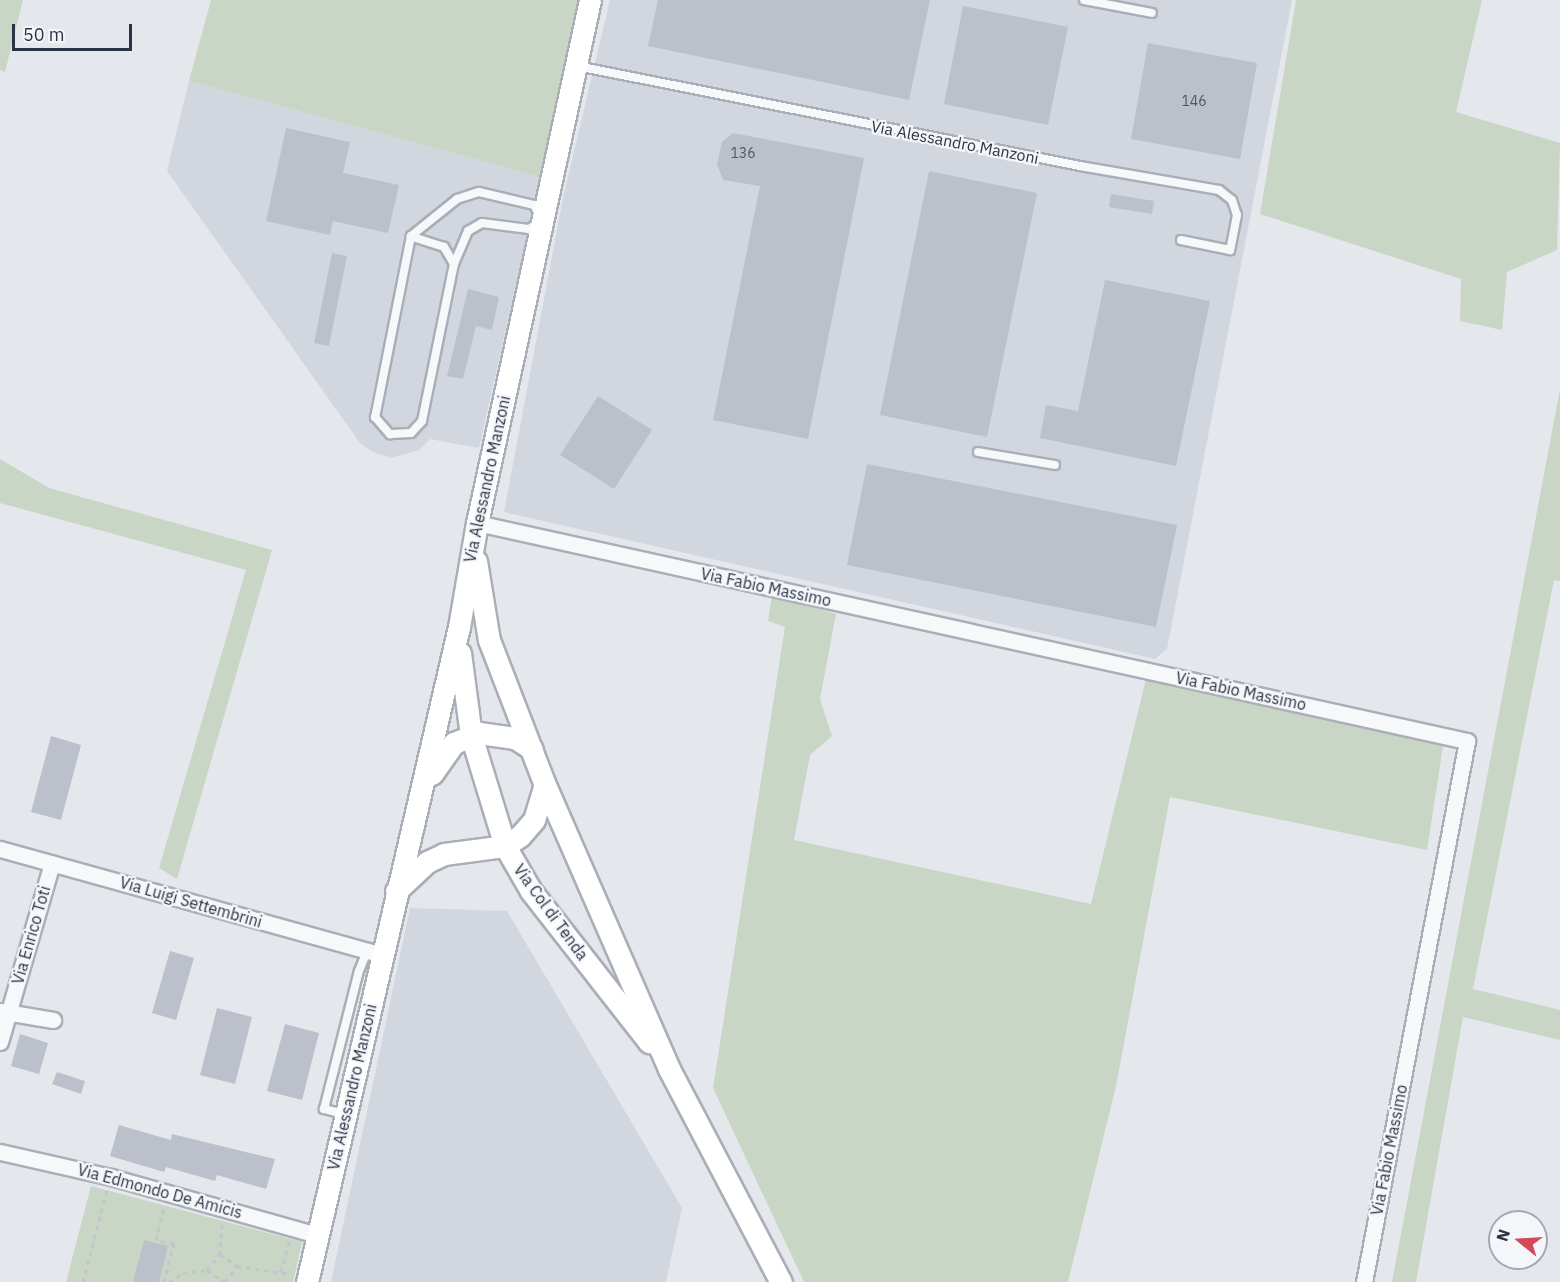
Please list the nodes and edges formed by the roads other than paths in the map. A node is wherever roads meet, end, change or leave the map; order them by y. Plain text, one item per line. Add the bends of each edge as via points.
1 (590, 0) edge
2 (1084, 0) edge
3 (1152, 14) dead end
4 (576, 65) junction
5 (542, 220) junction
6 (411, 236) junction
7 (1181, 240) dead end
8 (454, 264) junction
9 (978, 452) dead end
10 (1054, 465) dead end
11 (475, 533) junction
12 (459, 627) junction
13 (471, 735) junction
14 (532, 749) junction
15 (545, 785) junction
16 (423, 790) junction
17 (505, 846) junction
18 (0, 849) edge
19 (52, 863) junction
20 (396, 891) junction
21 (375, 953) junction
22 (4, 1012) edge
23 (53, 1020) dead end
24 (0, 1042) edge
25 (669, 1069) junction
26 (0, 1152) edge
27 (318, 1235) junction
28 (308, 1280) edge
29 (782, 1282) edge
30 (1364, 1282) edge

1 - 4 main road, Via Alessandro Manzoni
2 - 3 lane
4 - 5 main road, Via Alessandro Manzoni
4 - 7 lane, Via Alessandro Manzoni via 1034,158 1219,190 1232,200 1237,215 1230,250
5 - 6 lane via 534,205 479,192 457,199
5 - 8 lane via 529,229 483,223 468,231
5 - 11 main road, Via Alessandro Manzoni
6 - 8 lane via 444,247
6 - 8 lane via 375,417 390,434 411,433 422,421
9 - 10 lane
11 - 12 main road, Via Alessandro Manzoni
11 - 14 main road, Via Col di Tenda via 489,640
11 - 30 street, Via Fabio Massimo via 1467,741
12 - 13 main road, Via Col di Tenda
12 - 16 main road, Via Alessandro Manzoni
13 - 14 main road via 497,733
13 - 16 main road via 454,743 441,757
13 - 17 main road, Via Col di Tenda
14 - 15 main road, Via Col di Tenda
15 - 17 main road via 534,820
15 - 25 main road, Via Col di Tenda
16 - 20 main road, Via Alessandro Manzoni
17 - 20 main road via 444,854 427,862
17 - 25 main road, Via Col di Tenda via 531,891
18 - 19 street, Via Luigi Settembrini
19 - 21 street, Via Luigi Settembrini
19 - 22 street, Via Enrico Toti
20 - 21 main road, Via Alessandro Manzoni
21 - 27 main road, Via Alessandro Manzoni
22 - 23 street
22 - 24 street, Via Enrico Toti
25 - 29 main road, Via Col di Tenda
26 - 27 street, Via Edmondo De Amicis via 111,1177
27 - 28 main road, Via Alessandro Manzoni

